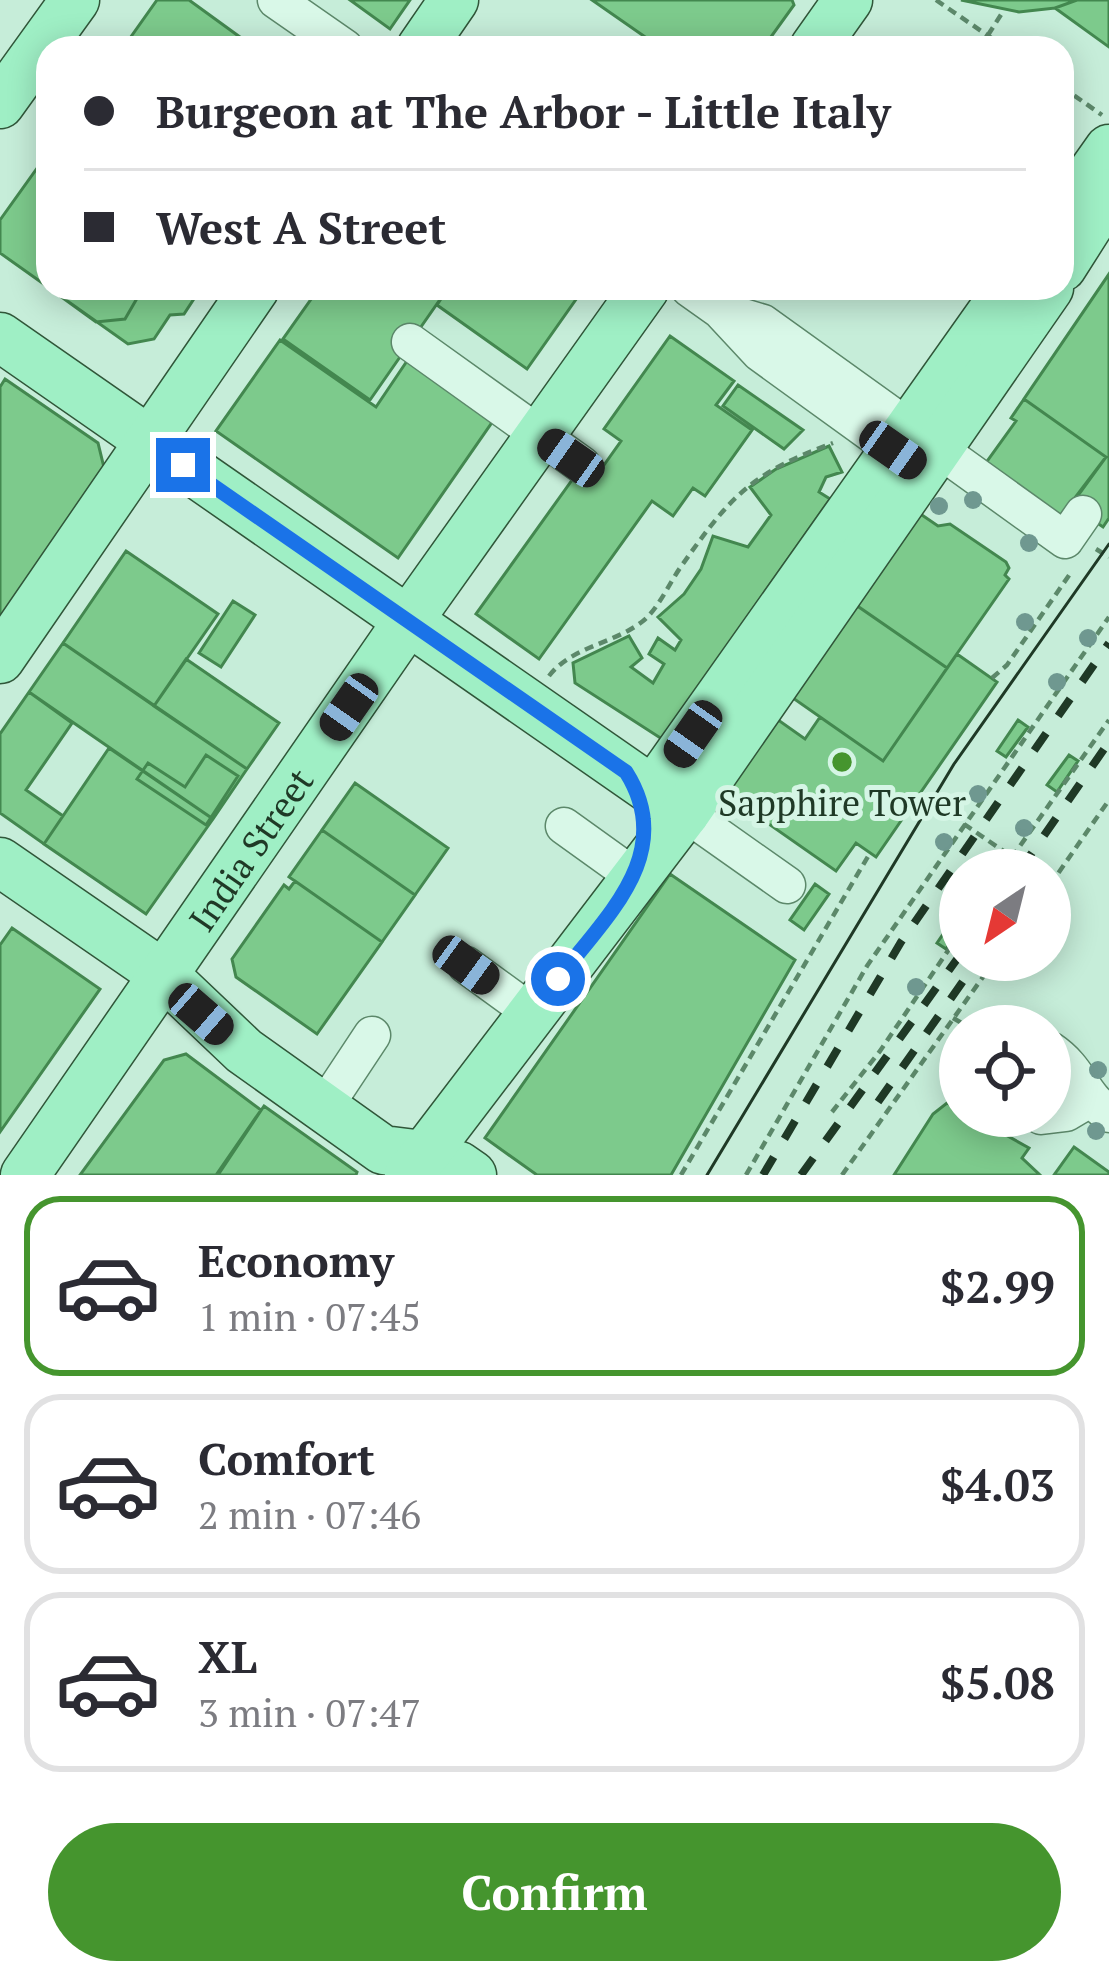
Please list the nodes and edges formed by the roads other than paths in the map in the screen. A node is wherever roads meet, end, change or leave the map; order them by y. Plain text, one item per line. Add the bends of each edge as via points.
1 (75, 0) edge
2 (276, 0) edge
3 (454, 0) edge
4 (848, 0) edge
5 (49, 36) edge
6 (328, 36) edge
7 (429, 36) edge
8 (822, 36) edge
9 (36, 54) edge
10 (0, 104) edge
11 (1109, 149) edge
12 (1109, 194) edge
13 (1074, 198) edge
14 (1074, 248) edge
15 (247, 300) edge
16 (636, 300) edge
17 (706, 300) edge
18 (1002, 300) edge
19 (1039, 300) edge
20 (0, 307) edge
21 (0, 337) edge
22 (410, 342) dead end
23 (92, 370) dead end
24 (540, 436) junction
25 (149, 441) junction
26 (916, 448) junction
27 (582, 465) dead end
28 (1083, 540) road end
29 (408, 621) junction
30 (0, 659) edge
31 (655, 792) junction
32 (564, 826) dead end
33 (0, 862) edge
34 (635, 878) junction
35 (787, 885) dead end
36 (466, 965) dead end
37 (164, 975) junction
38 (532, 1013) junction
39 (373, 1035) dead end
40 (1071, 1067) edge
41 (1099, 1107) edge
42 (323, 1108) junction
43 (421, 1168) edge
44 (25, 1175) edge
45 (472, 1175) edge

1 - 5 main road
2 - 6 street
3 - 7 main road
4 - 8 main road
9 - 10 main road
11 - 13 main road
12 - 14 main road
15 - 25 main road
16 - 24 main road, India Street
17 - 26 street via 760,353
18 - 26 main road
19 - 26 main road
20 - 23 main road
21 - 25 main road
22 - 24 street
24 - 27 street
24 - 29 main road, India Street
25 - 29 main road
25 - 30 main road
26 - 28 street via 948,457
26 - 31 main road
29 - 31 main road
29 - 37 main road, India Street
31 - 34 main road
31 - 34 main road via 644,807
31 - 35 street
32 - 34 street
33 - 37 main road
34 - 38 main road
36 - 38 street
37 - 42 main road via 244,1051
37 - 44 main road, India Street
38 - 43 main road
39 - 42 street
40 - 41 street
42 - 43 main road
43 - 45 main road via 459,1166

